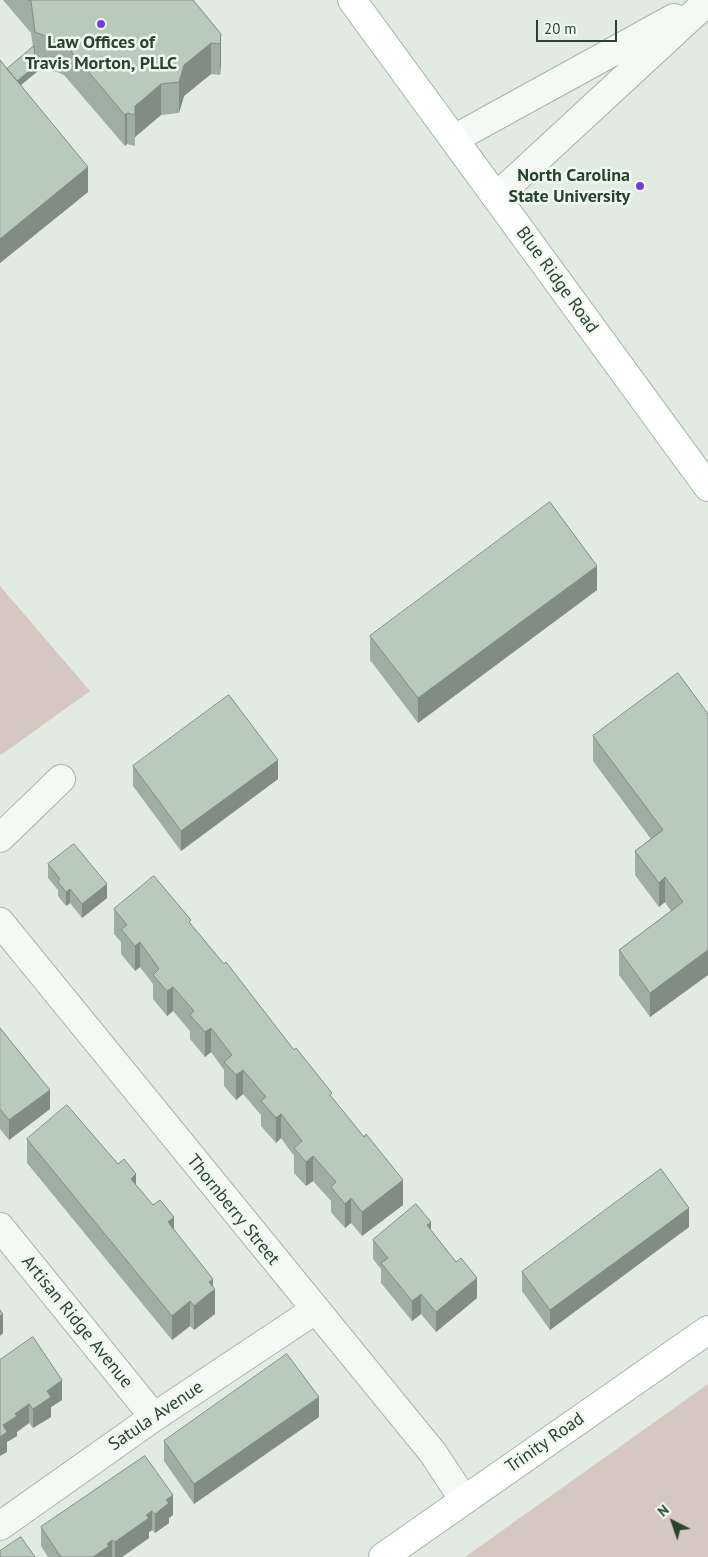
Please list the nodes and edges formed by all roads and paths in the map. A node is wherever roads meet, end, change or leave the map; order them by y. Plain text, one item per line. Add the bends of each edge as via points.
1 (352, 0) edge
2 (707, 0) edge
3 (454, 139) junction
4 (496, 197) junction
5 (708, 487) edge
6 (61, 779) dead end
7 (0, 838) edge
8 (0, 922) edge
9 (0, 1227) edge
10 (314, 1310) junction
11 (708, 1330) edge
12 (154, 1417) junction
13 (464, 1500) junction
14 (0, 1526) edge
15 (382, 1557) edge

1 - 3 main road, Blue Ridge Road
2 - 3 street
2 - 4 street
3 - 4 main road, Blue Ridge Road
4 - 5 main road, Blue Ridge Road
6 - 7 street
8 - 10 street, Thornberry Street
9 - 12 street, Artisan Ridge Avenue
10 - 12 street, Satula Avenue
10 - 13 street, Thornberry Street via 437,1459
11 - 13 main road, Trinity Road
12 - 14 street, Satula Avenue
13 - 15 main road, Trinity Road

